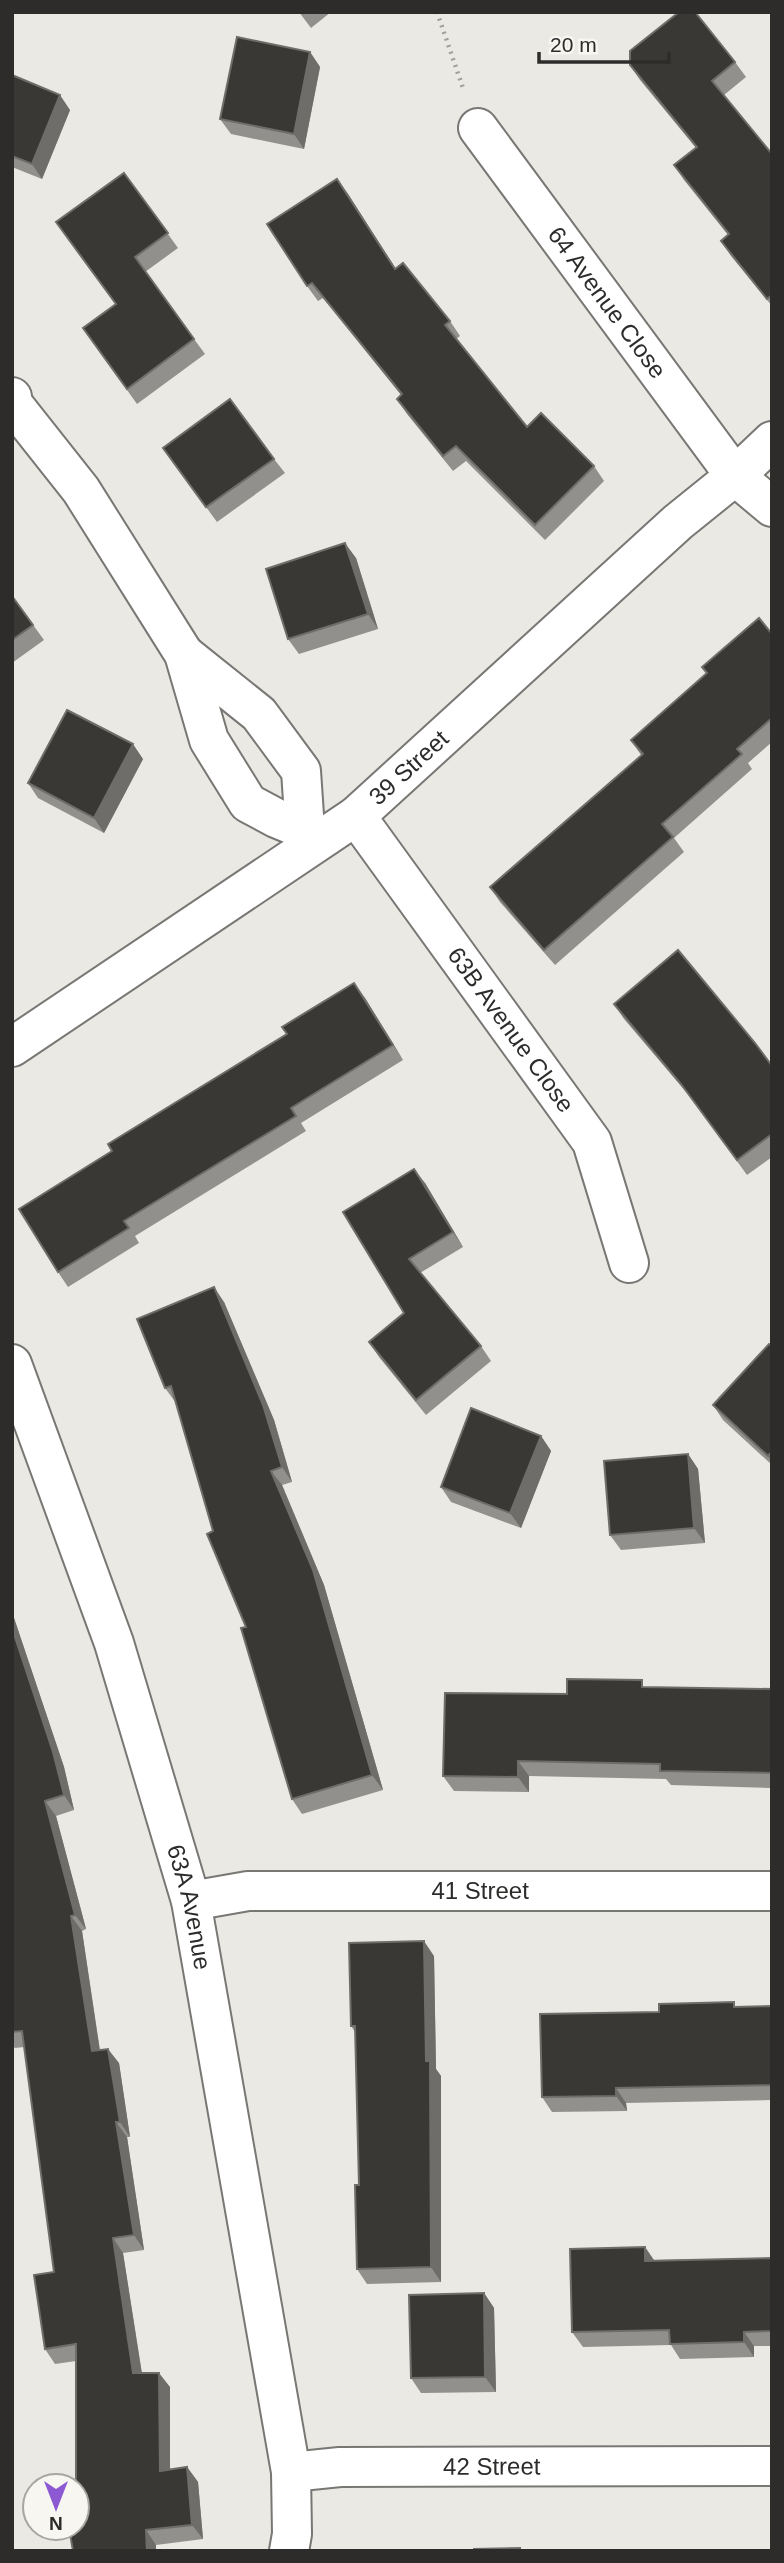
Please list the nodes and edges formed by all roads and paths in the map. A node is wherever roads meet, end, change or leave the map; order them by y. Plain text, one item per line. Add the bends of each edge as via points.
1 (437, 12) edge
2 (478, 128) joint
3 (12, 397) edge
4 (13, 404) edge
5 (772, 441) edge
6 (735, 476) junction
7 (772, 507) edge
8 (184, 654) junction
9 (356, 816) junction
10 (310, 836) junction
11 (12, 1047) edge
12 (629, 1263) dead end
13 (12, 1364) edge
14 (772, 1891) edge
15 (191, 1901) junction
16 (772, 2466) edge
17 (291, 2472) junction
18 (289, 2551) edge

1 - 2 path
2 - 6 street, 64 Avenue Close
3 - 4 street
4 - 8 street via 81,490
5 - 6 street, 39 Street
6 - 7 street, 64 Avenue Close
6 - 9 street, 39 Street via 678,522
8 - 10 street via 259,714 302,771
8 - 10 street via 209,740 248,803
9 - 10 street, 39 Street
9 - 12 street, 63B Avenue Close via 592,1142
10 - 11 street, 39 Street
13 - 15 street, 63A Avenue via 114,1643
14 - 15 street, 41 Street via 247,1891
15 - 17 street, 63A Avenue
16 - 17 street, 42 Street via 340,2467
17 - 18 street

